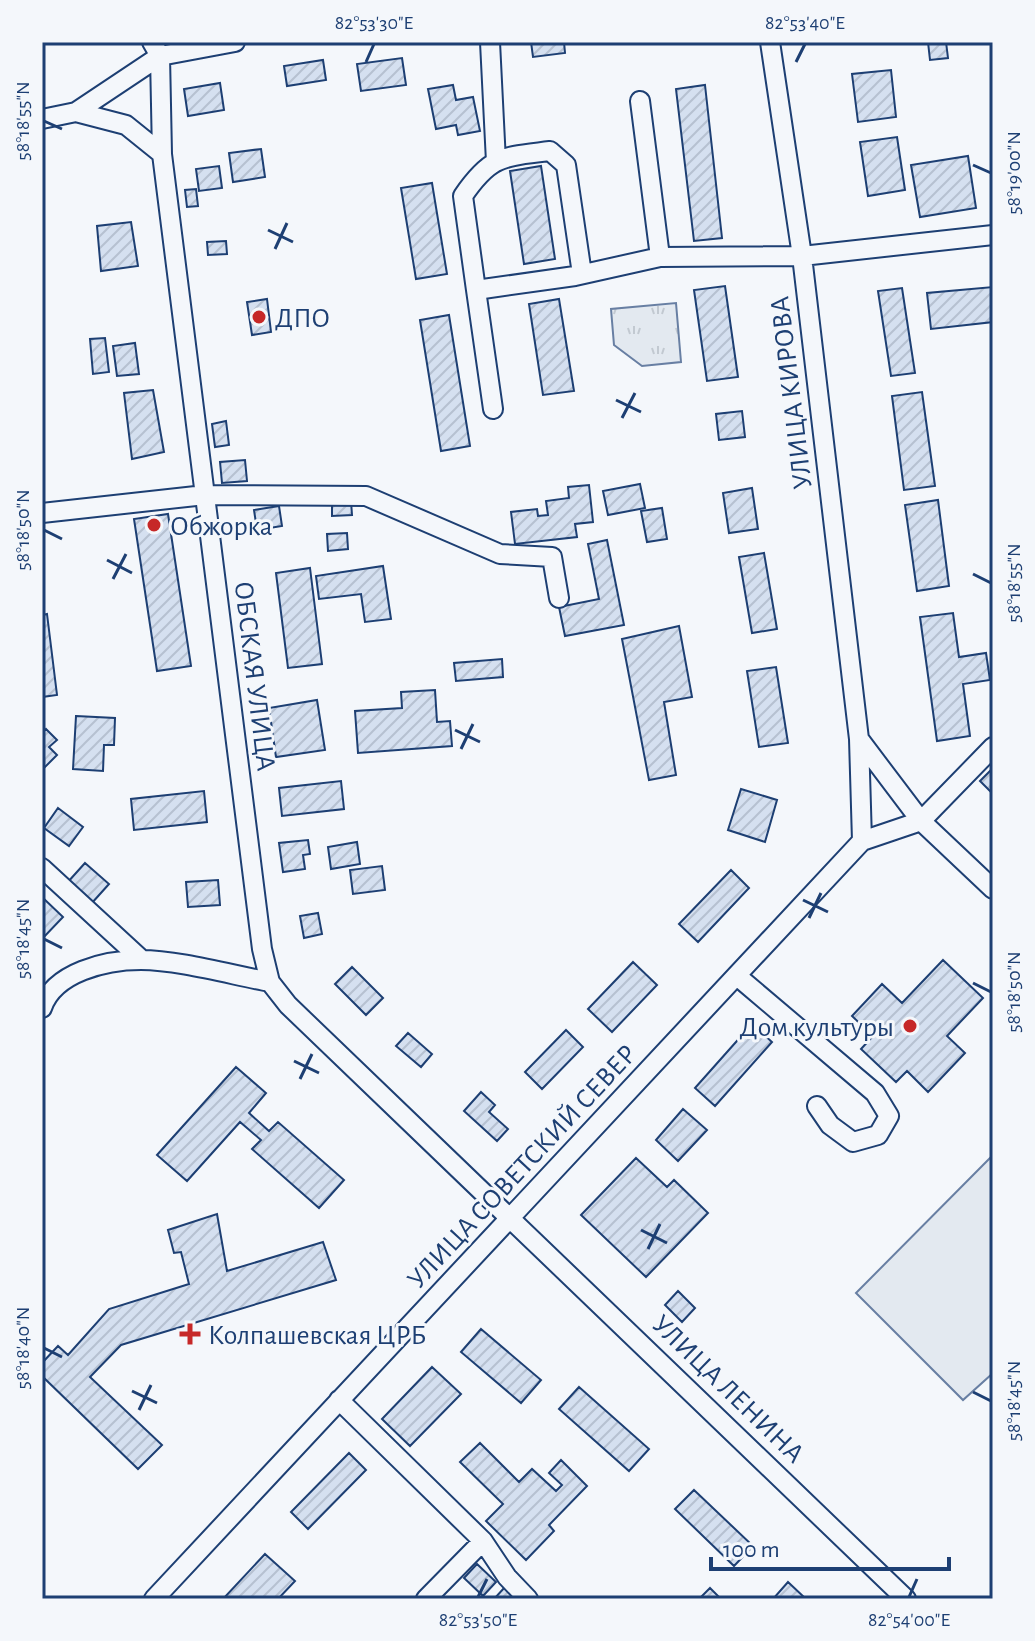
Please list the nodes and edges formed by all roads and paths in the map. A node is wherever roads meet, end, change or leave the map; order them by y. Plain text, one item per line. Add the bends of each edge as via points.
1 (235, 42) edge
2 (490, 42) edge
3 (770, 42) edge
4 (156, 49) edge
5 (640, 101) dead end
6 (76, 112) junction
7 (42, 119) edge
8 (162, 154) junction
9 (496, 162) junction
10 (993, 235) edge
11 (802, 256) junction
12 (660, 257) junction
13 (582, 274) junction
14 (476, 290) junction
15 (493, 409) dead end
16 (205, 495) junction
17 (42, 513) edge
18 (559, 598) dead end
19 (859, 739) junction
20 (993, 747) edge
21 (921, 821) junction
22 (862, 841) junction
23 (42, 868) edge
24 (993, 889) edge
25 (142, 960) junction
26 (737, 976) junction
27 (270, 982) junction
28 (42, 1008) edge
29 (817, 1106) dead end
30 (512, 1217) junction
31 (339, 1400) junction
32 (483, 1541) junction
33 (154, 1599) edge
34 (426, 1599) edge
35 (528, 1599) edge
36 (906, 1599) edge

1 - 4 street
2 - 9 street
3 - 11 street, УЛИЦА КИРОВА
4 - 6 street
4 - 8 street, ОБСКАЯ УЛИЦА
5 - 12 street
6 - 7 street
6 - 8 street via 126,125
8 - 16 street, ОБСКАЯ УЛИЦА
9 - 13 street via 550,151 566,165
9 - 14 street via 481,170 463,196
10 - 11 street
11 - 12 street
11 - 19 street, УЛИЦА КИРОВА
12 - 13 street
13 - 14 street
14 - 15 street
16 - 17 street
16 - 18 street via 366,496 500,554 552,557
16 - 27 street, ОБСКАЯ УЛИЦА
19 - 21 street
19 - 22 street, УЛИЦА КИРОВА
20 - 21 street
21 - 22 street
21 - 24 street
22 - 26 street, УЛИЦА СОВЕТСКИЙ СЕВЕР
23 - 25 street
25 - 27 street
25 - 28 street via 84,969 47,994
26 - 29 street via 875,1093 889,1116 878,1135 853,1142 830,1125
26 - 30 street, УЛИЦА СОВЕТСКИЙ СЕВЕР
27 - 30 street, ОБСКАЯ УЛИЦА
30 - 31 street, УЛИЦА СОВЕТСКИЙ СЕВЕР
30 - 36 street, УЛИЦА ЛЕНИНА
31 - 32 street
31 - 33 street, УЛИЦА СОВЕТСКИЙ СЕВЕР
32 - 34 street
32 - 35 street

